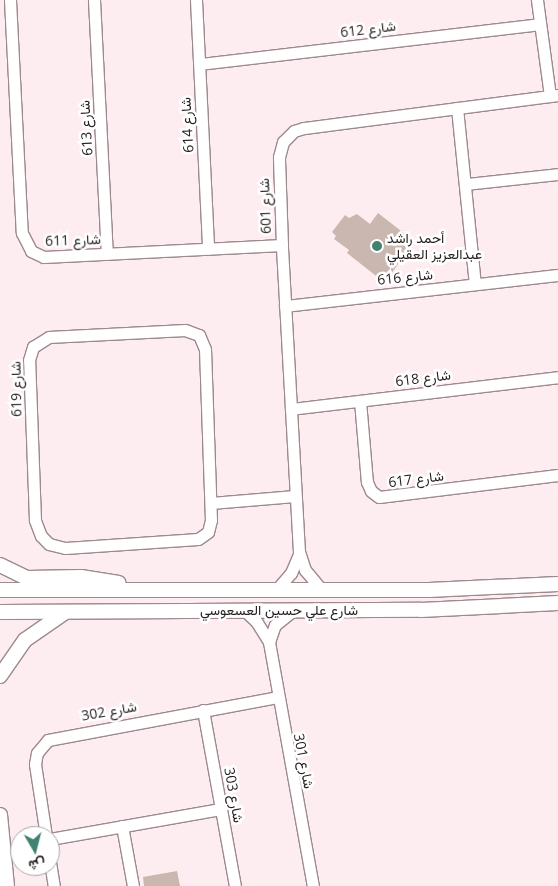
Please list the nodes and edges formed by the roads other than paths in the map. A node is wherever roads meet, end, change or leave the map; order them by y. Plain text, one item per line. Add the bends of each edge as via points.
1 (10, 0) edge
2 (94, 0) edge
3 (196, 0) edge
4 (537, 0) edge
5 (540, 24) junction
6 (200, 64) junction
7 (554, 96) edge
8 (457, 108) junction
9 (558, 174) edge
10 (466, 184) junction
11 (282, 245) junction
12 (208, 249) junction
13 (107, 254) junction
14 (558, 275) edge
15 (475, 284) junction
16 (285, 306) junction
17 (558, 377) edge
18 (360, 401) junction
19 (291, 409) junction
20 (558, 475) edge
21 (295, 496) junction
22 (210, 503) junction
23 (299, 552) junction
24 (0, 565) edge
25 (558, 584) edge
26 (136, 588) junction
27 (277, 589) junction
28 (321, 589) junction
29 (0, 590) edge
30 (558, 603) edge
31 (295, 609) junction
32 (244, 610) junction
33 (67, 611) junction
34 (0, 612) edge
35 (269, 642) junction
36 (0, 676) edge
37 (277, 697) junction
38 (203, 710) junction
39 (220, 809) junction
40 (0, 815) edge
41 (44, 826) edge
42 (122, 826) junction
43 (60, 836) edge
44 (6, 886) edge
45 (133, 886) edge
46 (235, 886) edge
47 (314, 886) edge

1 - 13 street, شارع 611 via 24,244 31,252 44,257
2 - 13 street, شارع 613
3 - 6 street, شارع 614
4 - 5 street
5 - 6 street, شارع 612
5 - 7 street
6 - 12 street, شارع 614
7 - 8 street, شارع 601
8 - 10 street
8 - 11 street, شارع 601 via 304,128 290,134 279,152
9 - 10 street
10 - 15 street
11 - 12 street, شارع 611
11 - 16 street, شارع 601
12 - 13 street, شارع 611
14 - 15 street, شارع 616
15 - 16 street, شارع 616
16 - 19 street, شارع 601
17 - 18 street, شارع 618
18 - 19 street, شارع 618
18 - 20 street, شارع 617 via 367,482 379,498
19 - 21 street, شارع 601
21 - 22 street
21 - 23 street, شارع 601
22 - 22 street, شارع 619 via 205,349 199,336 185,330 49,337 33,348 29,360 34,520 45,540 65,548 198,539 211,526
23 - 27 street, شارع 601 via 291,574
23 - 28 street, شارع 601 via 305,570
24 - 26 street via 27,578 95,578
25 - 28 street, شارع علي حسين العسعوسي via 429,590
26 - 27 street, شارع علي حسين العسعوسي
26 - 29 street, شارع علي حسين العسعوسي
27 - 28 street, شارع علي حسين العسعوسي
30 - 31 street, شارع علي حسين العسعوسي via 421,610
31 - 32 street, شارع علي حسين العسعوسي
31 - 35 street via 275,625
32 - 33 street, شارع علي حسين العسعوسي
32 - 35 street, شارع 301 via 256,620
33 - 34 street, شارع علي حسين العسعوسي
33 - 36 street via 45,623 25,640
35 - 37 street, شارع 301
37 - 38 street, شارع 302
37 - 47 street, شارع 301
38 - 39 street, شارع 303
38 - 41 street, شارع 302 via 48,740 37,752 35,764
39 - 42 street
39 - 46 street, شارع 303
40 - 44 street
42 - 43 street
42 - 45 street

